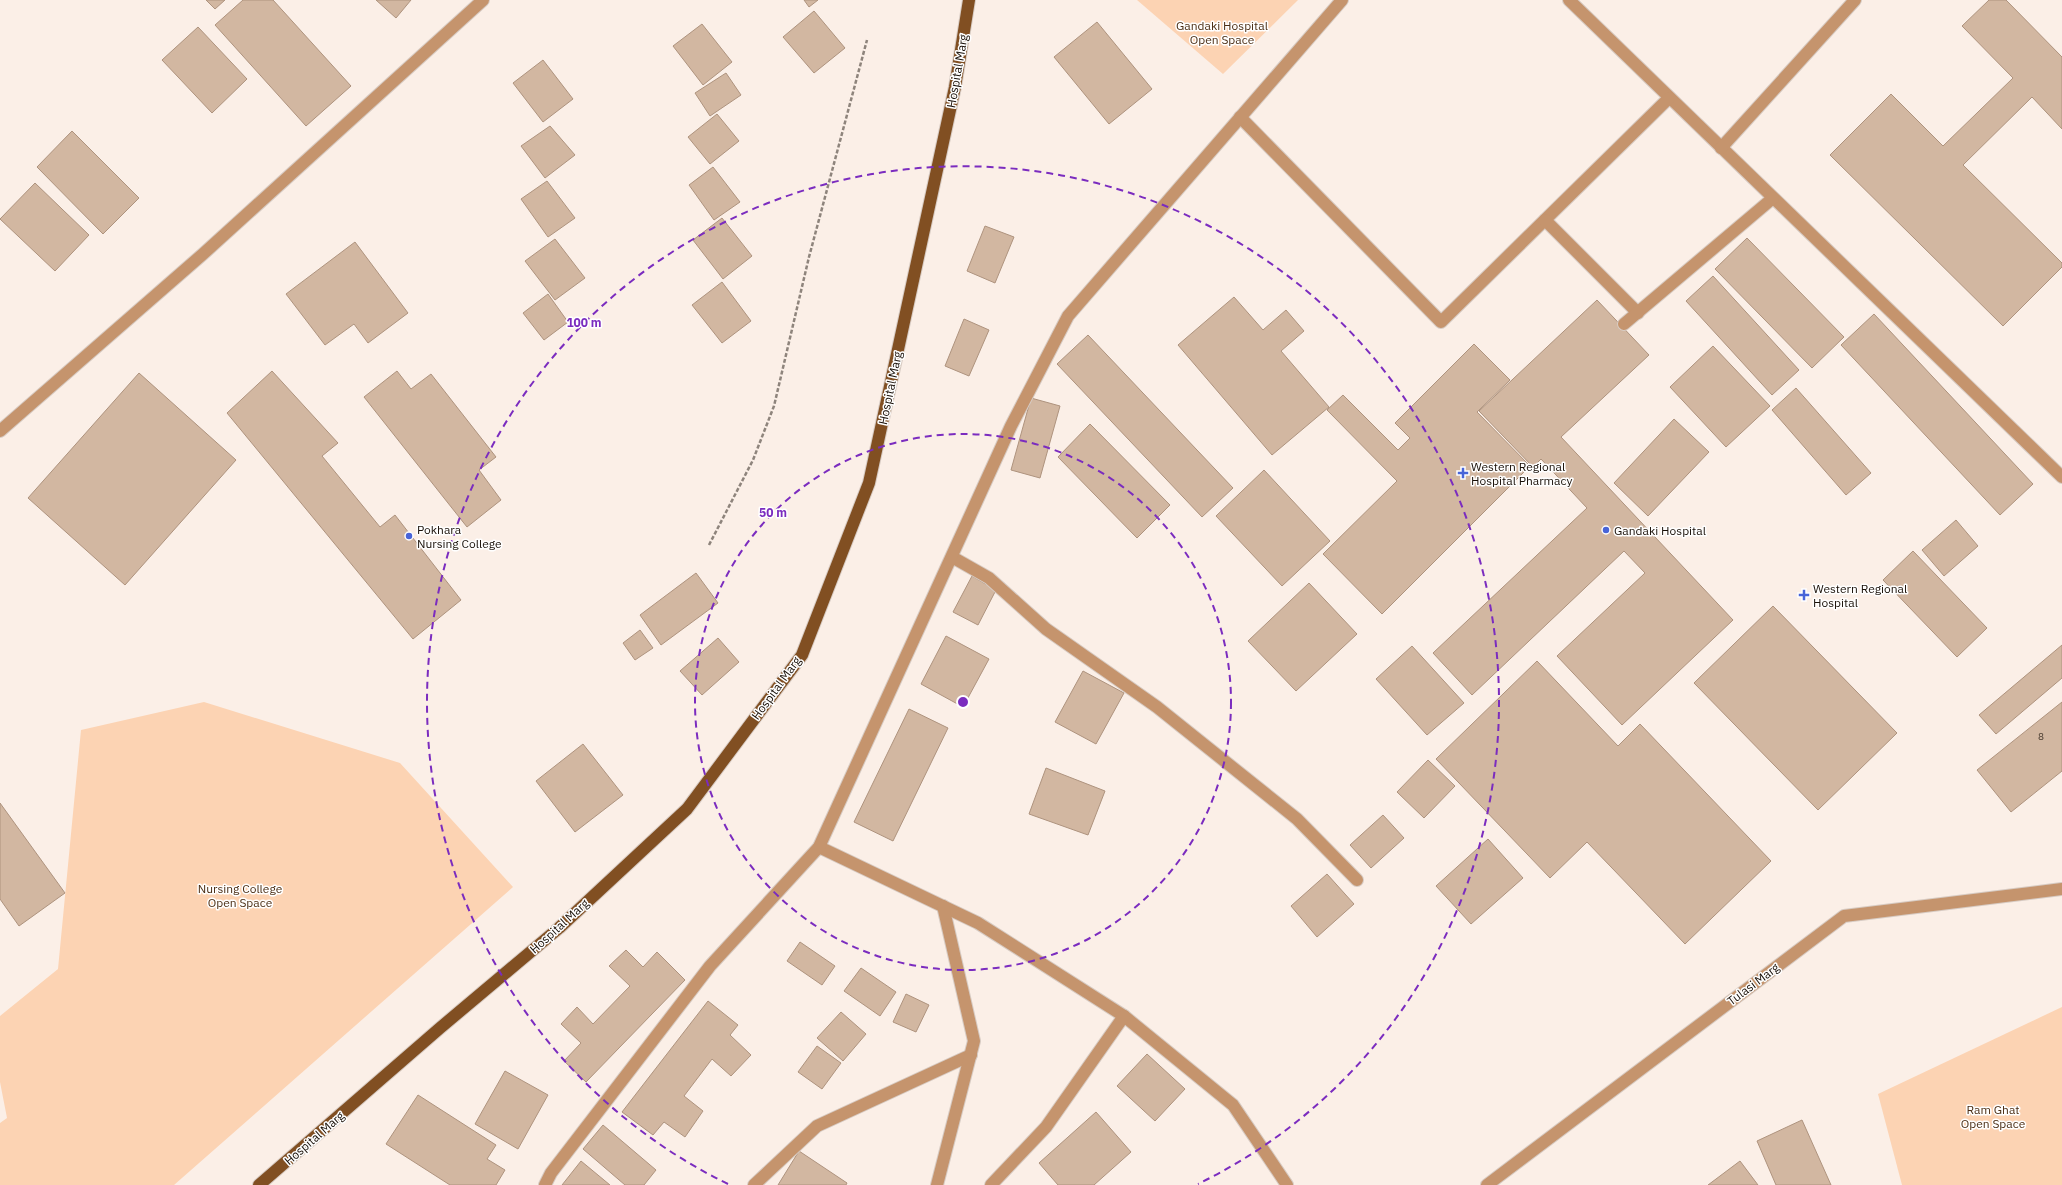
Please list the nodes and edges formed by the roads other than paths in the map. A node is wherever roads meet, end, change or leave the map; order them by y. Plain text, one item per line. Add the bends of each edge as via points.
1 (483, 0) edge
2 (969, 0) edge
3 (1342, 0) edge
4 (1569, 0) edge
5 (1855, 0) edge
6 (1669, 98) junction
7 (1240, 117) junction
8 (1722, 148) junction
9 (1773, 198) junction
10 (1545, 220) junction
11 (1638, 313) junction
12 (1624, 324) dead end
13 (0, 431) edge
14 (2062, 477) edge
15 (952, 557) junction
16 (819, 847) junction
17 (1357, 880) dead end
18 (2062, 889) edge
19 (943, 906) junction
20 (1124, 1016) junction
21 (970, 1054) junction
22 (259, 1185) edge
23 (545, 1185) edge
24 (754, 1185) edge
25 (936, 1185) edge
26 (991, 1185) edge
27 (1287, 1185) edge
28 (1487, 1185) edge

1 - 13 street via 203,254
2 - 22 main road, Hospital Marg via 955,87 869,483 802,655 687,809 559,928
3 - 7 street
4 - 6 street
5 - 8 street
6 - 8 street
6 - 10 street
7 - 10 street via 1441,322
7 - 15 street via 1068,316 1011,426
8 - 9 street
9 - 11 street
9 - 14 street
10 - 11 street
11 - 12 street
15 - 16 street
15 - 17 street via 989,578 1046,629 1157,707 1297,819
16 - 19 street
16 - 23 street via 710,966 551,1173
18 - 28 street, Tulasi Marg via 1844,916
19 - 20 street via 978,923
19 - 21 street via 974,1041
20 - 26 street via 1046,1126
20 - 27 street via 1233,1105
21 - 24 street via 818,1126
21 - 25 street

